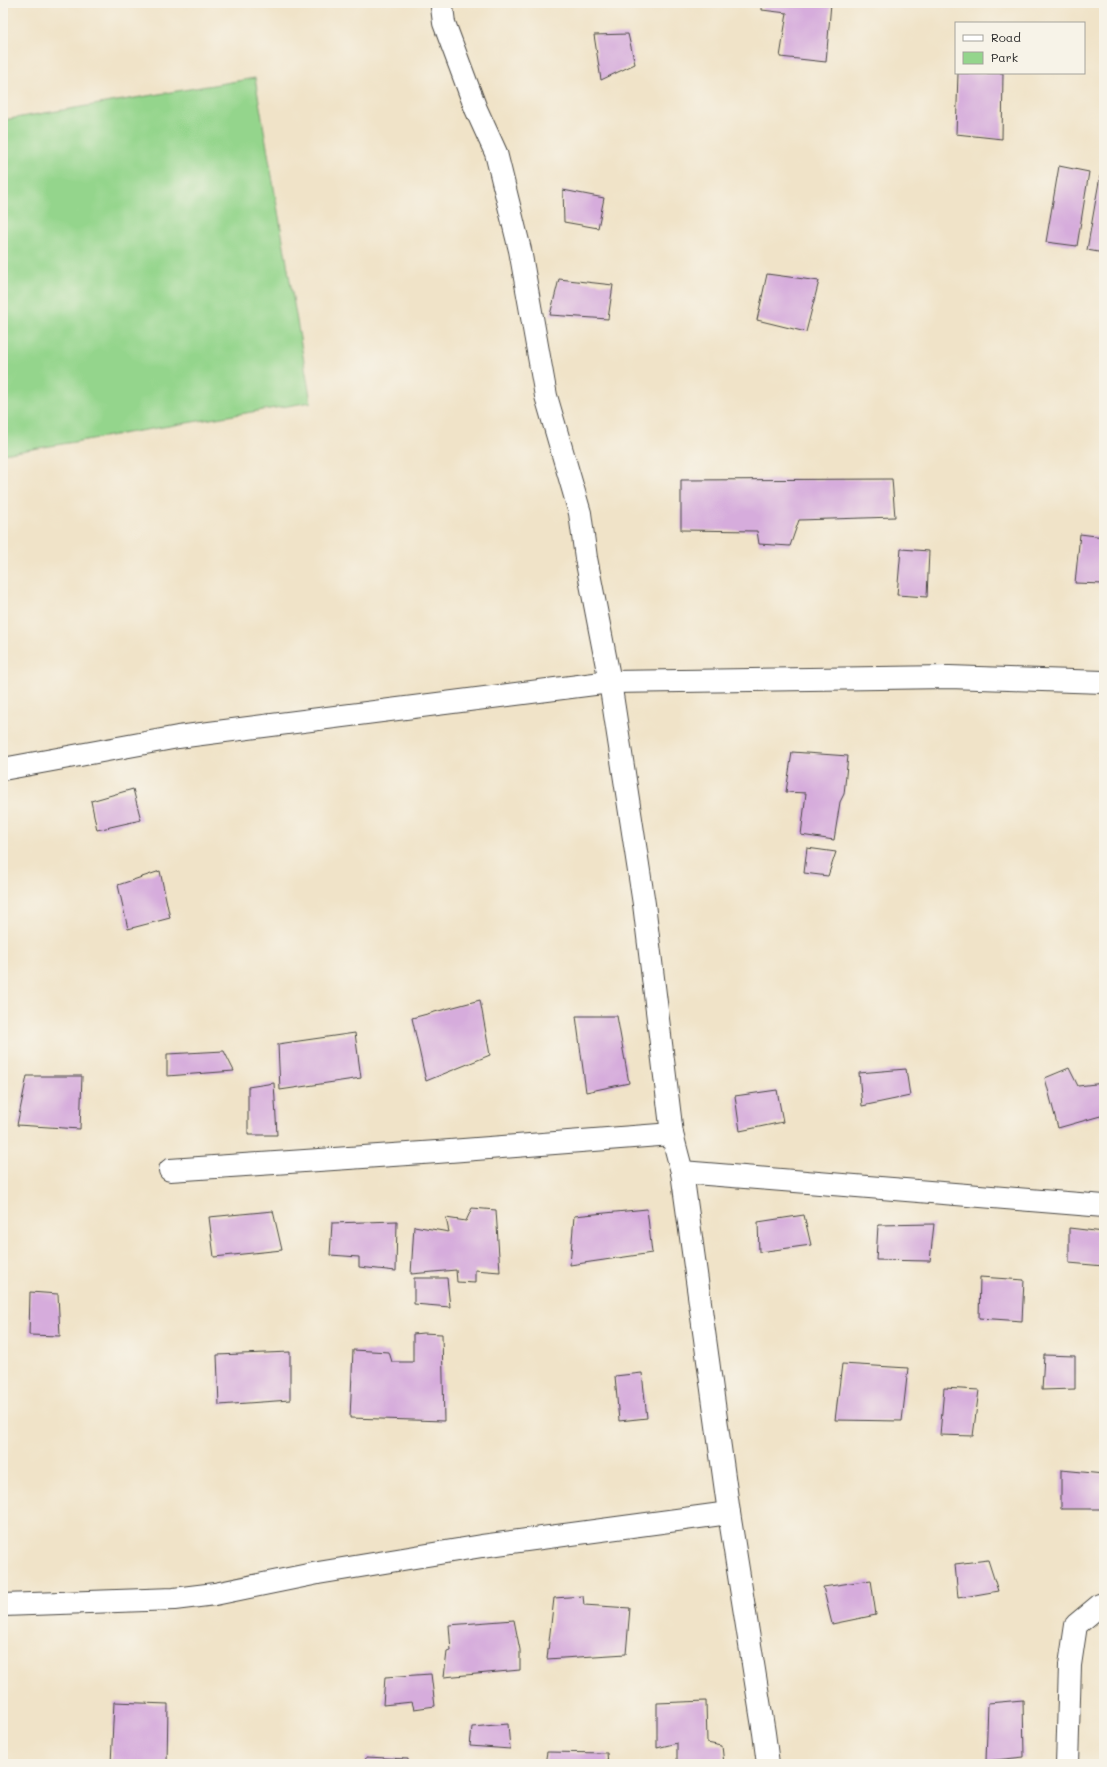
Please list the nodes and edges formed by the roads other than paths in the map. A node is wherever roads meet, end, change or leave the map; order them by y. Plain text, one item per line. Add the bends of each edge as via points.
1 (443, 3) edge
2 (610, 682) junction
3 (1104, 682) edge
4 (3, 769) edge
5 (672, 1134) junction
6 (170, 1170) dead end
7 (682, 1172) junction
8 (1104, 1206) edge
9 (729, 1514) junction
10 (1104, 1604) edge
11 (3, 1605) edge
12 (768, 1764) edge
13 (1067, 1764) edge

1 - 2 street via 444,23 476,109 496,153 518,242 546,396 580,513
2 - 3 street via 949,677
2 - 4 street via 178,737
2 - 5 street via 644,904
5 - 6 street
5 - 7 street
7 - 8 street
7 - 9 street
9 - 11 street via 482,1546 174,1600
9 - 12 street
10 - 13 street via 1076,1625 1070,1664

